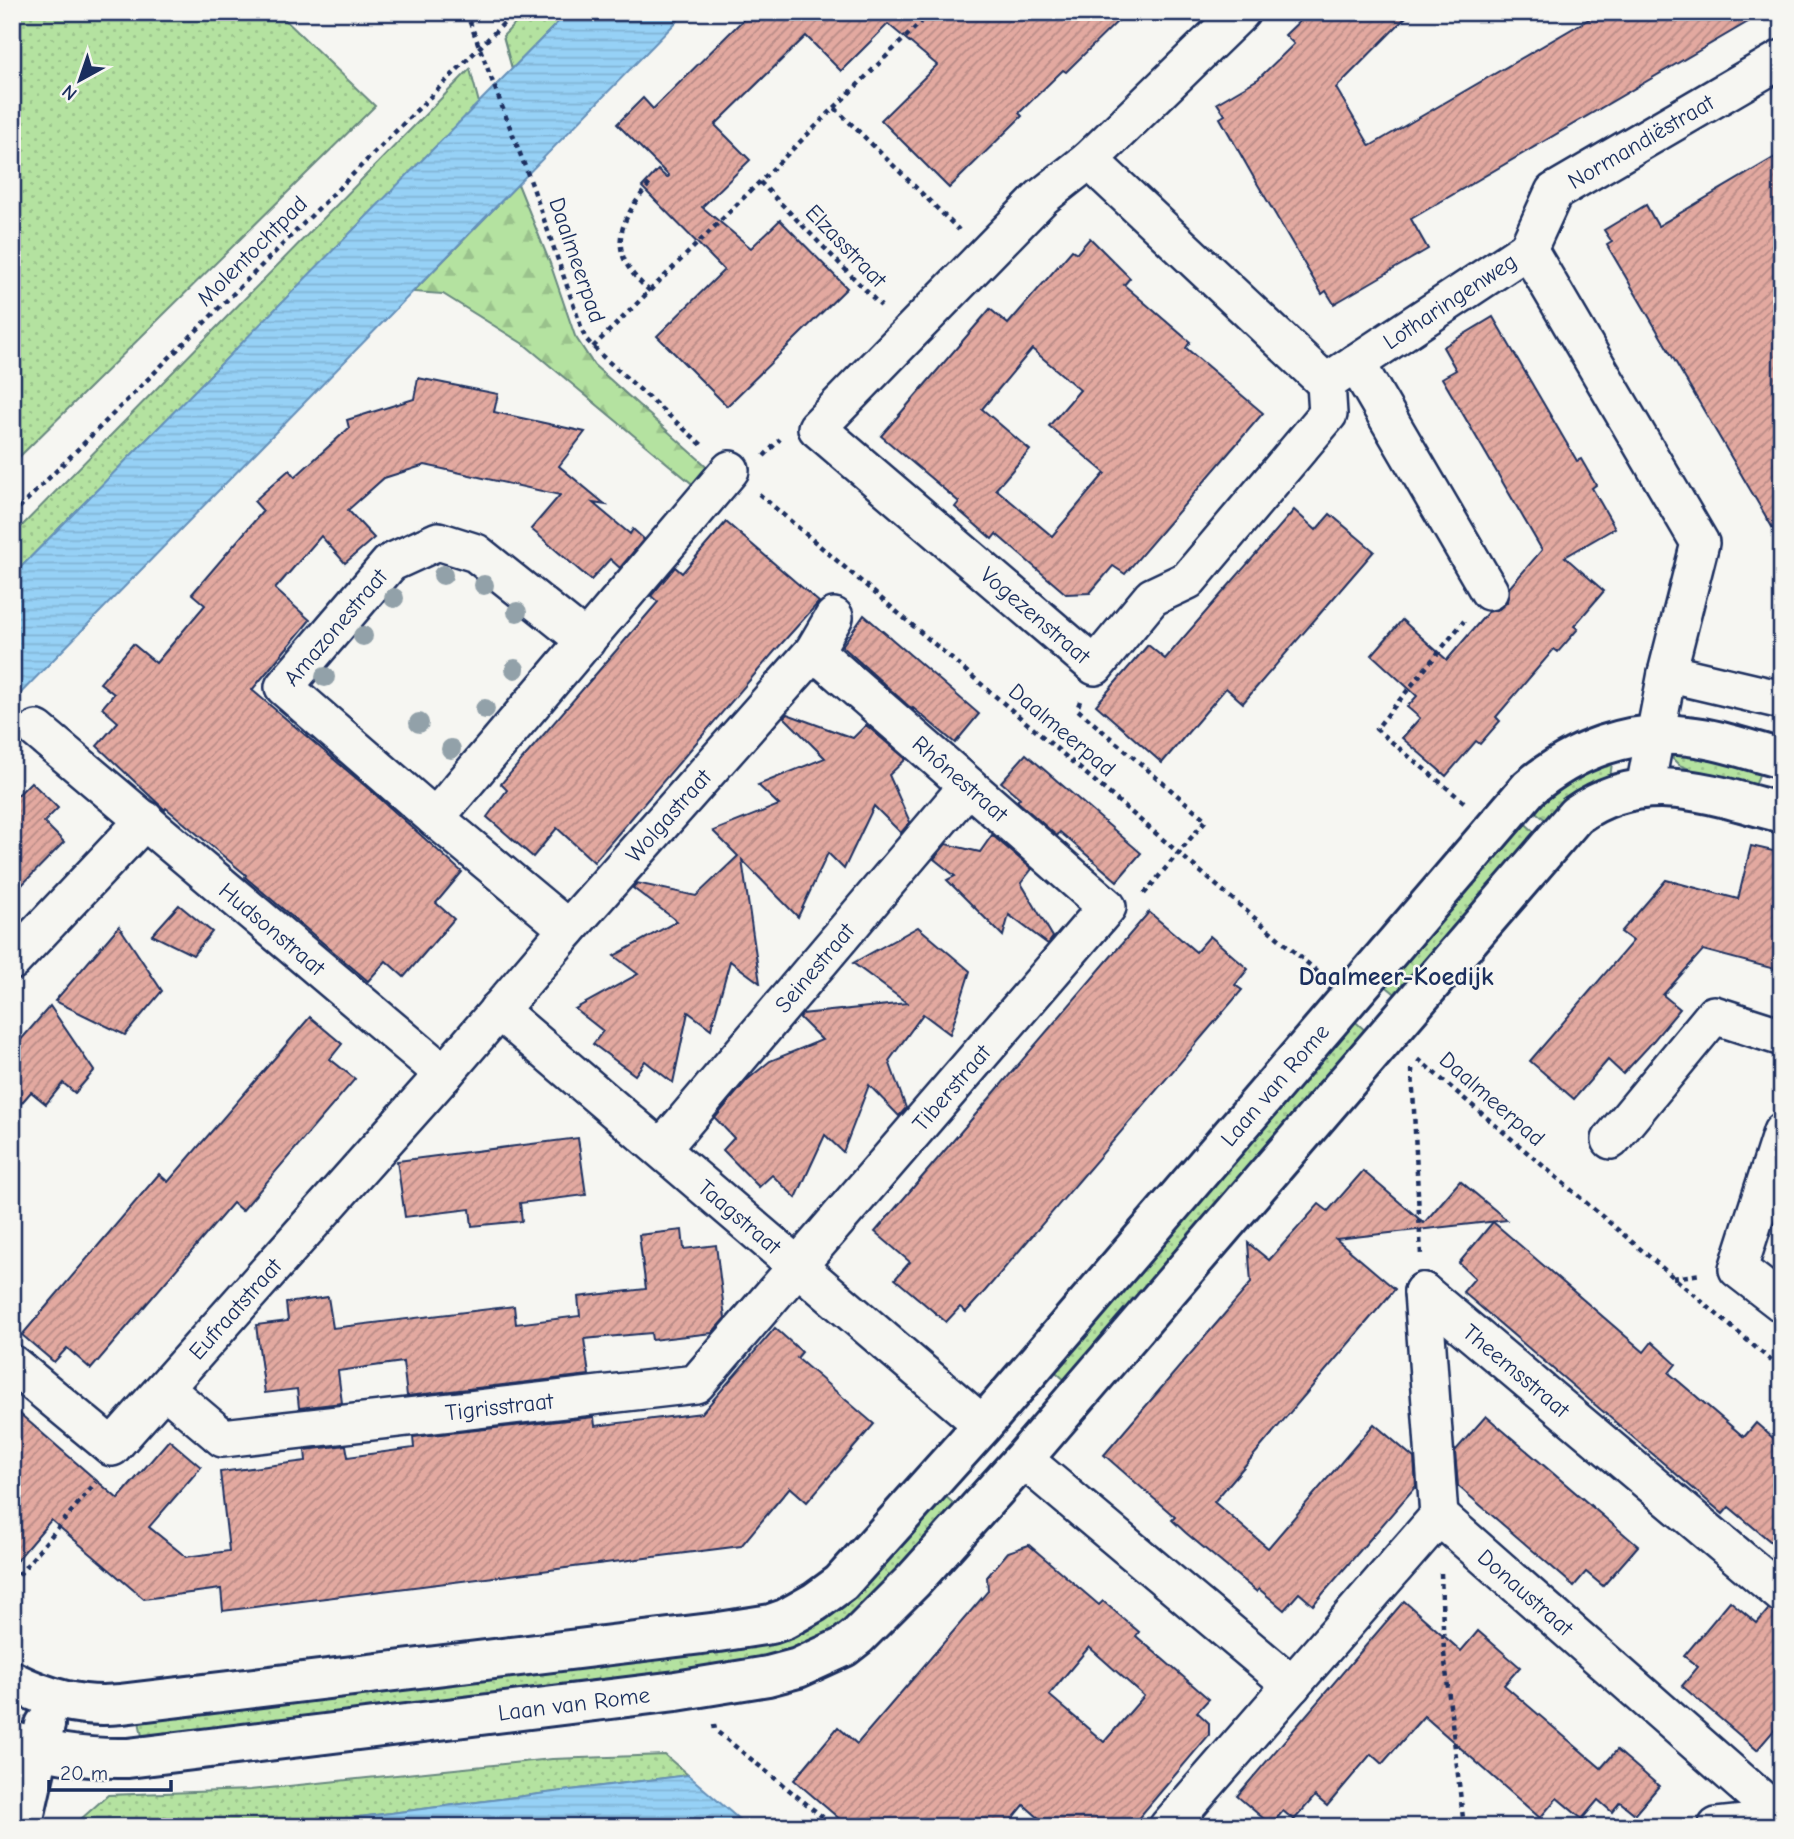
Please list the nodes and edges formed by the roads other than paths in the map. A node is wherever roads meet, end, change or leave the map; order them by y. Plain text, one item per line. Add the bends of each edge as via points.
1 (1241, 12) edge
2 (1782, 59) edge
3 (1089, 160) junction
4 (1528, 249) junction
5 (1356, 363) junction
6 (1326, 383) junction
7 (736, 475) road end
8 (1489, 591) road end
9 (834, 617) dead end
10 (586, 641) junction
11 (814, 651) junction
12 (1667, 673) junction
13 (1782, 700) edge
14 (37, 730) dead end
15 (1654, 734) junction
16 (1782, 759) edge
17 (968, 786) junction
18 (1645, 788) junction
19 (1782, 813) edge
20 (435, 818) junction
21 (145, 820) junction
22 (1107, 907) joint
23 (568, 929) junction
24 (12, 961) edge
25 (498, 1010) junction
26 (1782, 1037) edge
27 (444, 1074) junction
28 (1782, 1132) edge
29 (1611, 1140) dead end
30 (662, 1148) junction
31 (798, 1268) junction
32 (1782, 1303) edge
33 (12, 1364) edge
34 (164, 1389) junction
35 (983, 1425) junction
36 (1023, 1459) junction
37 (1439, 1516) junction
38 (1782, 1594) edge
39 (12, 1681) edge
40 (1292, 1685) junction
41 (52, 1699) junction
42 (26, 1746) edge
43 (1782, 1819) edge
44 (22, 1827) edge
45 (1168, 1827) edge
46 (1717, 1827) edge

1 - 3 street
2 - 4 street, Normandiëstraat via 1554,192
3 - 6 street
3 - 6 street, Vogezenstraat via 1042,197 817,428 1095,666 1152,597 1188,580 1328,414
4 - 5 street, Lotharingenweg
4 - 12 street, Lotharingenweg via 1700,543
5 - 6 street, Lotharingenweg
5 - 8 street
7 - 10 street
9 - 11 street, Wolgastraat
10 - 20 street
10 - 20 street, Amazonestraat via 476,553 439,541 390,563 284,687
11 - 17 street, Rhônestraat
11 - 23 street, Wolgastraat
12 - 13 street
12 - 15 street, Lotharingenweg
14 - 21 street, Hudsonstraat
15 - 16 street, Laan van Rome via 1710,740
15 - 18 street, Lotharingenweg
15 - 35 street, Laan van Rome via 1605,743 1558,767 1530,788
17 - 22 street, Rhônestraat
17 - 30 street, Seinestraat
18 - 19 street, Laan van Rome via 1698,790
18 - 36 street, Laan van Rome via 1589,806 1564,827
20 - 23 street, Amazonestraat
21 - 24 street
21 - 27 street, Hudsonstraat
22 - 31 street, Tiberstraat
23 - 25 street, Wolgastraat
25 - 27 street
25 - 30 street, Taagstraat
26 - 29 street via 1714,1015
27 - 34 street, Eufraatstraat
28 - 32 street via 1738,1269
30 - 31 street, Taagstraat
31 - 34 street, Tigrisstraat via 696,1384 223,1438
31 - 35 street, Taagstraat
33 - 34 street, Eufraatstraat via 112,1447
35 - 36 street
35 - 41 street, Laan van Rome via 841,1583 800,1612 771,1624 121,1704 99,1706
36 - 40 street
36 - 42 street, Laan van Rome via 858,1636 798,1668 705,1687 128,1758 90,1758
37 - 38 street, Theemsstraat via 1423,1292
37 - 40 street
37 - 43 street, Donaustraat
39 - 41 street, Laan van Rome
40 - 45 street
41 - 42 street
42 - 44 street
43 - 46 street

